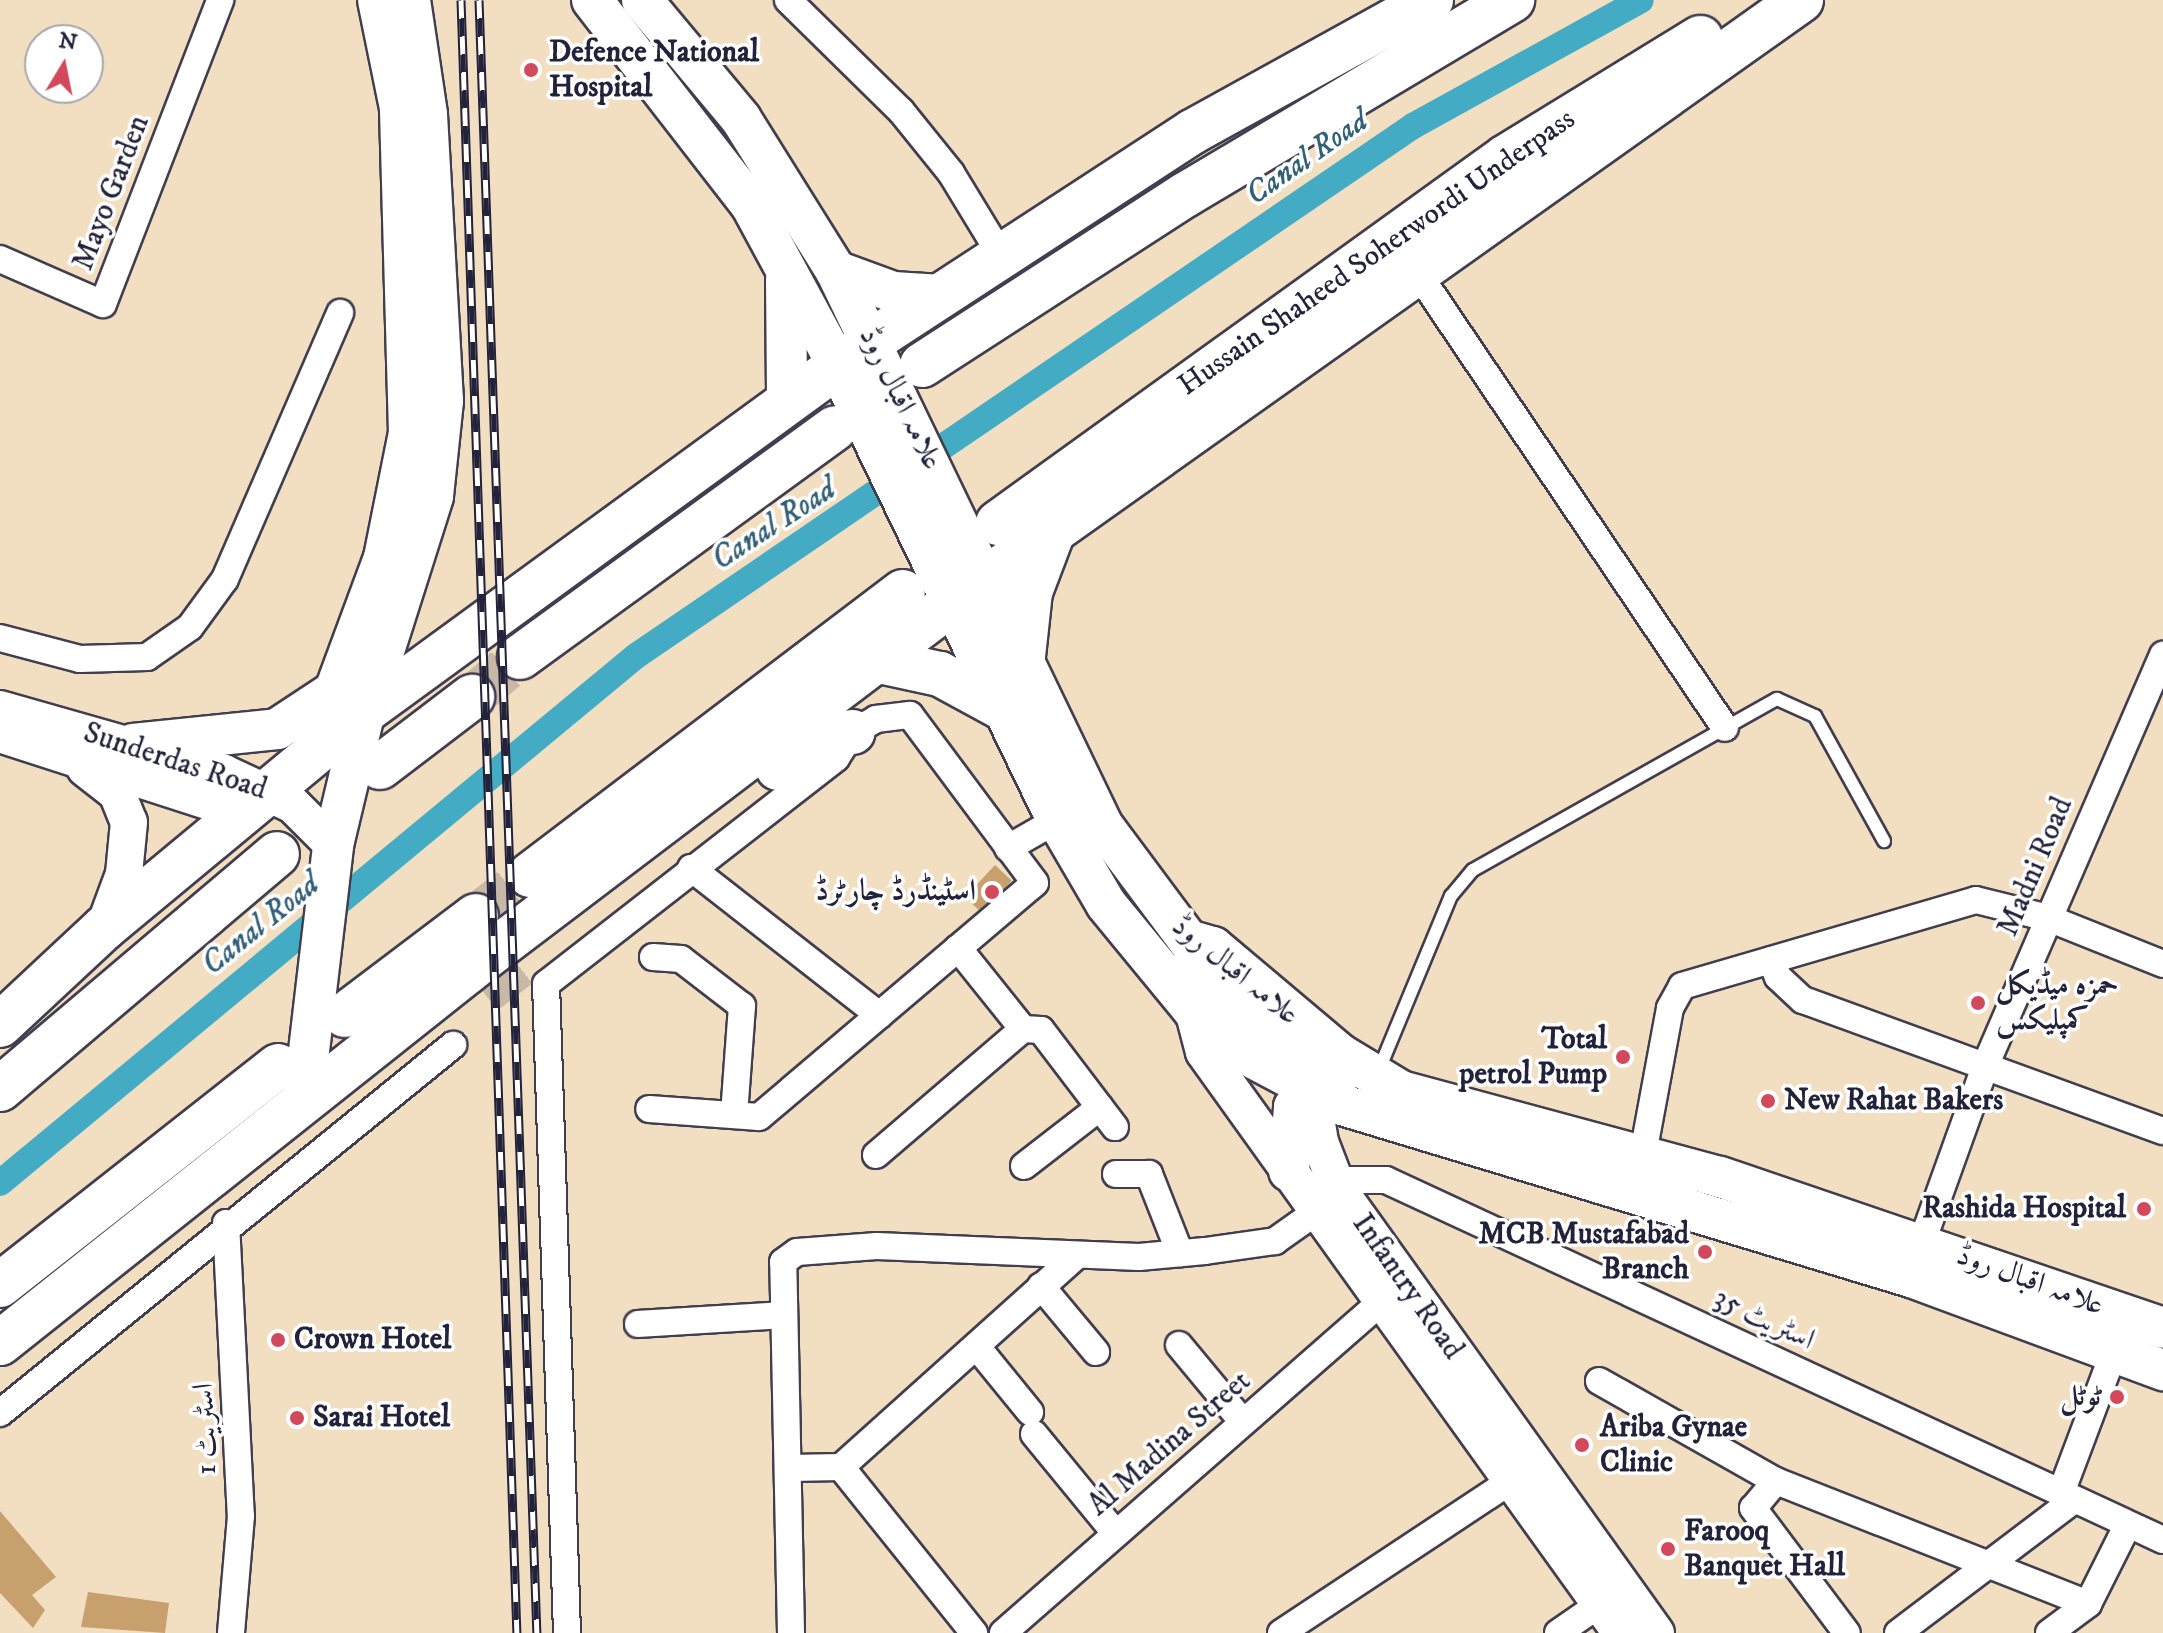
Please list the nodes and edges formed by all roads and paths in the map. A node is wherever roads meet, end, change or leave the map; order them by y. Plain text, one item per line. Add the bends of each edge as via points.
1 (220, 0) edge
2 (378, 0) edge
3 (410, 0) edge
4 (592, 0) edge
5 (642, 0) edge
6 (788, 0) edge
7 (1431, 0) edge
8 (1512, 0) edge
9 (1767, 0) edge
10 (1801, 0) edge
11 (1002, 257) junction
12 (0, 259) edge
13 (784, 263) junction
14 (836, 271) junction
15 (1417, 272) junction
16 (942, 295) junction
17 (340, 313) dead end
18 (873, 340) junction
19 (922, 365) dead end
20 (838, 366) junction
21 (787, 403) junction
22 (853, 432) junction
23 (998, 523) dead end
24 (1053, 531) junction
25 (986, 581) junction
26 (903, 592) dead end
27 (949, 605) junction
28 (0, 638) edge
29 (2163, 655) edge
30 (1023, 656) junction
31 (520, 657) tunnel mouth
32 (875, 660) junction
33 (472, 697) tunnel mouth
34 (352, 699) junction
35 (999, 706) junction
36 (0, 709) edge
37 (1725, 728) junction
38 (853, 732) junction
39 (0, 734) edge
40 (133, 744) junction
41 (67, 755) junction
42 (380, 767) dead end
43 (255, 802) junction
44 (1057, 820) junction
45 (1884, 841) dead end
46 (333, 848) junction
47 (1008, 848) junction
48 (277, 854) dead end
49 (691, 868) junction
50 (530, 875) tunnel mouth
51 (476, 916) tunnel mouth
52 (2048, 918) junction
53 (104, 928) junction
54 (1188, 940) junction
55 (958, 948) junction
56 (653, 957) dead end
57 (528, 959) tunnel mouth
58 (1771, 960) junction
59 (2163, 964) edge
60 (484, 993) tunnel mouth
61 (1193, 1010) junction
62 (345, 1015) dead end
63 (879, 1015) junction
64 (0, 1025) edge
65 (1023, 1029) junction
66 (453, 1045) dead end
67 (1986, 1064) junction
68 (278, 1066) dead end
69 (1369, 1074) junction
70 (0, 1089) edge
71 (1314, 1092) junction
72 (303, 1102) junction
73 (649, 1109) dead end
74 (734, 1115) junction
75 (2163, 1131) edge
76 (1643, 1154) junction
77 (876, 1155) dead end
78 (1024, 1166) dead end
79 (1289, 1171) junction
80 (1116, 1174) dead end
81 (1333, 1180) junction
82 (1713, 1195) junction
83 (1316, 1212) junction
84 (226, 1223) junction
85 (1922, 1242) junction
86 (1180, 1253) junction
87 (1076, 1256) junction
88 (0, 1285) edge
89 (1041, 1286) junction
90 (1379, 1304) junction
91 (784, 1315) junction
92 (638, 1324) dead end
93 (2163, 1328) edge
94 (0, 1343) edge
95 (1179, 1345) dead end
96 (977, 1347) junction
97 (1096, 1352) dead end
98 (2114, 1352) junction
99 (0, 1367) edge
100 (2163, 1370) edge
101 (1599, 1381) dead end
102 (0, 1413) edge
103 (1243, 1422) junction
104 (841, 1467) junction
105 (791, 1468) junction
106 (1511, 1481) junction
107 (1776, 1481) junction
108 (2068, 1497) junction
109 (1556, 1518) junction
110 (2128, 1524) junction
111 (1116, 1534) junction
112 (2163, 1540) edge
113 (1992, 1565) junction
114 (1600, 1604) junction
115 (2088, 1604) junction
116 (231, 1633) edge
117 (567, 1633) edge
118 (791, 1633) edge
119 (974, 1633) edge
120 (1003, 1633) edge
121 (1281, 1633) edge
122 (1558, 1633) edge
123 (1621, 1633) edge
124 (1656, 1633) edge
125 (1847, 1633) edge
126 (1898, 1633) edge
127 (2049, 1633) edge

1 - 12 street, Mayo Garden via 103,304
2 - 34 main road via 400,108 409,433
3 - 34 main road via 427,114 443,401 433,496
4 - 13 main road, علامہ اقبال روڈ via 713,151
5 - 14 main road, علامہ اقبال روڈ via 741,119
6 - 11 street via 901,111 951,173
7 - 11 highway via 1192,132
8 - 19 highway via 1185,195
9 - 23 highway, Hussain Shaheed Soherwordi Underpass via 1506,157
10 - 15 highway
11 - 16 highway
13 - 20 main road, علامہ اقبال روڈ
13 - 21 main road via 792,353
14 - 16 main road via 893,292
14 - 18 main road, علامہ اقبال روڈ
15 - 24 highway
15 - 37 street
16 - 18 highway
17 - 28 street via 225,579 190,627 147,657 80,659
18 - 20 highway
18 - 25 main road, علامہ اقبال روڈ
20 - 21 highway
20 - 22 main road, علامہ اقبال روڈ
21 - 34 highway
22 - 27 main road, علامہ اقبال روڈ via 915,533
22 - 31 highway
24 - 25 highway
24 - 30 highway via 1030,592
25 - 27 highway
25 - 30 main road, علامہ اقبال روڈ
26 - 50 highway
27 - 32 highway
27 - 35 main road, علامہ اقبال روڈ
29 - 52 street, Madni Road
30 - 54 main road, علامہ اقبال روڈ via 1103,826
32 - 35 highway via 940,674
32 - 72 highway
33 - 42 highway
34 - 40 main road via 277,729
34 - 43 highway via 310,758
34 - 46 main road
35 - 44 main road, علامہ اقبال روڈ
36 - 40 main road, Sunderdas Road
37 - 45 lane via 1777,699 1815,716
37 - 69 lane via 1473,870 1451,896
38 - 47 street via 876,719 910,715
38 - 49 street via 836,758
38 - 57 highway via 817,737
39 - 41 main road, Sunderdas Road
40 - 43 main road, Sunderdas Road
41 - 43 main road, Sunderdas Road
41 - 53 main road via 117,793 129,822 124,874
43 - 46 main road, Sunderdas Road via 304,813
43 - 53 highway
44 - 47 street
44 - 61 main road, علامہ اقبال روڈ via 1106,904
46 - 72 main road
47 - 55 street via 1035,883
48 - 70 highway
49 - 63 street
49 - 117 street via 566,964 546,984 543,1001
51 - 62 highway
52 - 58 street via 1976,900
52 - 59 street
52 - 67 street, Madni Road
53 - 64 highway
54 - 69 main road, علامہ اقبال روڈ via 1213,947
54 - 71 main road, Infantry Road via 1196,965 1306,1059
55 - 63 street
55 - 65 street
56 - 74 street via 681,959 742,1006
58 - 67 street via 1778,977 1803,1000
58 - 76 street via 1674,994
60 - 99 highway
61 - 71 main road, علامہ اقبال روڈ
61 - 79 main road, Infantry Road via 1204,1052
63 - 74 street via 759,1117
65 - 77 street
65 - 78 street via 1041,1030 1107,1117
66 - 84 street
67 - 75 street
67 - 85 street, Madni Road
68 - 88 highway
69 - 71 main road
69 - 76 main road, علامہ اقبال روڈ via 1423,1099
71 - 79 main road via 1289,1116
71 - 81 main road, Infantry Road
71 - 82 main road, علامہ اقبال روڈ
72 - 94 highway
73 - 74 street
76 - 82 main road, علامہ اقبال روڈ
79 - 83 main road, Infantry Road
80 - 86 street via 1149,1174
81 - 108 street, اسٹریٹ 35 via 1386,1180
81 - 109 main road, Infantry Road
82 - 85 main road, علامہ اقبال روڈ
82 - 98 main road, علامہ اقبال روڈ
83 - 86 street via 1275,1241
83 - 90 main road, Infantry Road
84 - 102 street
84 - 116 street, اسٹریٹ 1 via 241,1516
85 - 93 main road, علامہ اقبال روڈ
86 - 87 street
87 - 89 street
87 - 91 street via 877,1246 797,1252 783,1262
89 - 96 street
89 - 97 street
90 - 103 street, Al Madina Street
90 - 106 main road, Infantry Road
91 - 92 street
91 - 105 street
95 - 103 street
96 - 104 street
96 - 111 street
98 - 100 main road, علامہ اقبال روڈ
98 - 108 street
101 - 107 street
103 - 111 street, Al Madina Street
104 - 105 street
104 - 119 street
105 - 118 street
106 - 109 main road, Infantry Road
106 - 121 street
107 - 113 street
107 - 125 street via 1753,1508
108 - 110 street, اسٹریٹ 35
108 - 113 street
109 - 114 main road, Infantry Road
109 - 124 main road, Infantry Road
110 - 112 street, اسٹریٹ 35
110 - 115 street
111 - 120 street, Al Madina Street
113 - 115 street
113 - 126 street
114 - 122 street
114 - 123 main road, Infantry Road
115 - 127 street

